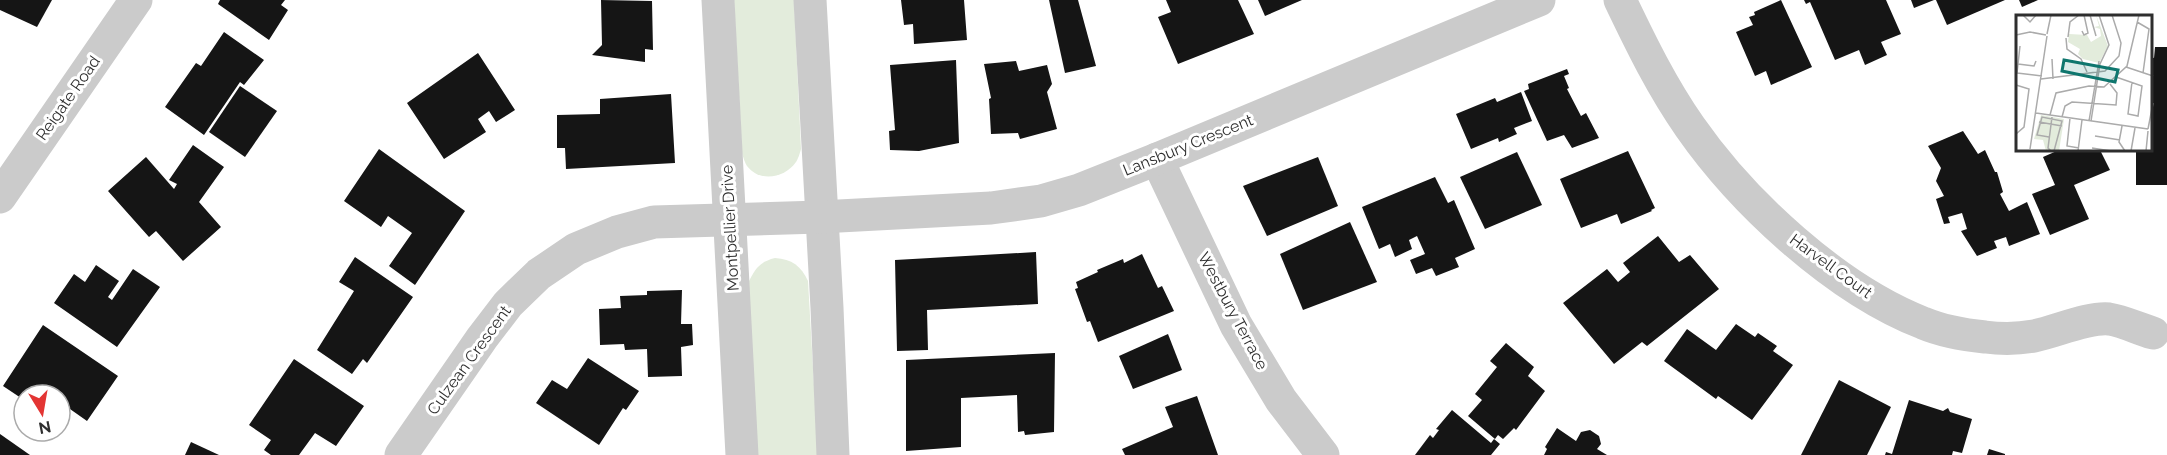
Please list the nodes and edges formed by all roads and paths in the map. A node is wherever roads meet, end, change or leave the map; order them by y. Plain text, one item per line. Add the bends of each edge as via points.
1 (136, 0) edge
2 (718, 0) edge
3 (810, 0) edge
4 (1539, 0) edge
5 (1620, 0) edge
6 (1157, 159) junction
7 (1, 195) edge
8 (820, 217) junction
9 (729, 220) junction
10 (2152, 333) dead end
11 (401, 455) edge
12 (742, 455) edge
13 (833, 455) edge
14 (1323, 455) edge

1 - 7 street, Reigate Road
2 - 9 street, Montpellier Drive
3 - 8 street
4 - 6 street, Lansbury Crescent
5 - 10 street, Harvell Court via 1669,95 1719,164 1783,231 1827,267 1883,304 1924,324 1983,337 2036,336 2109,319
6 - 8 street, Lansbury Crescent via 1041,201 991,208
6 - 14 street, Westbury Terrace via 1236,325 1281,399
8 - 9 street, Culzean Crescent
8 - 13 street
9 - 11 street, Culzean Crescent via 654,222 617,232 576,249 539,274 508,304 482,338
9 - 12 street, Montpellier Drive

